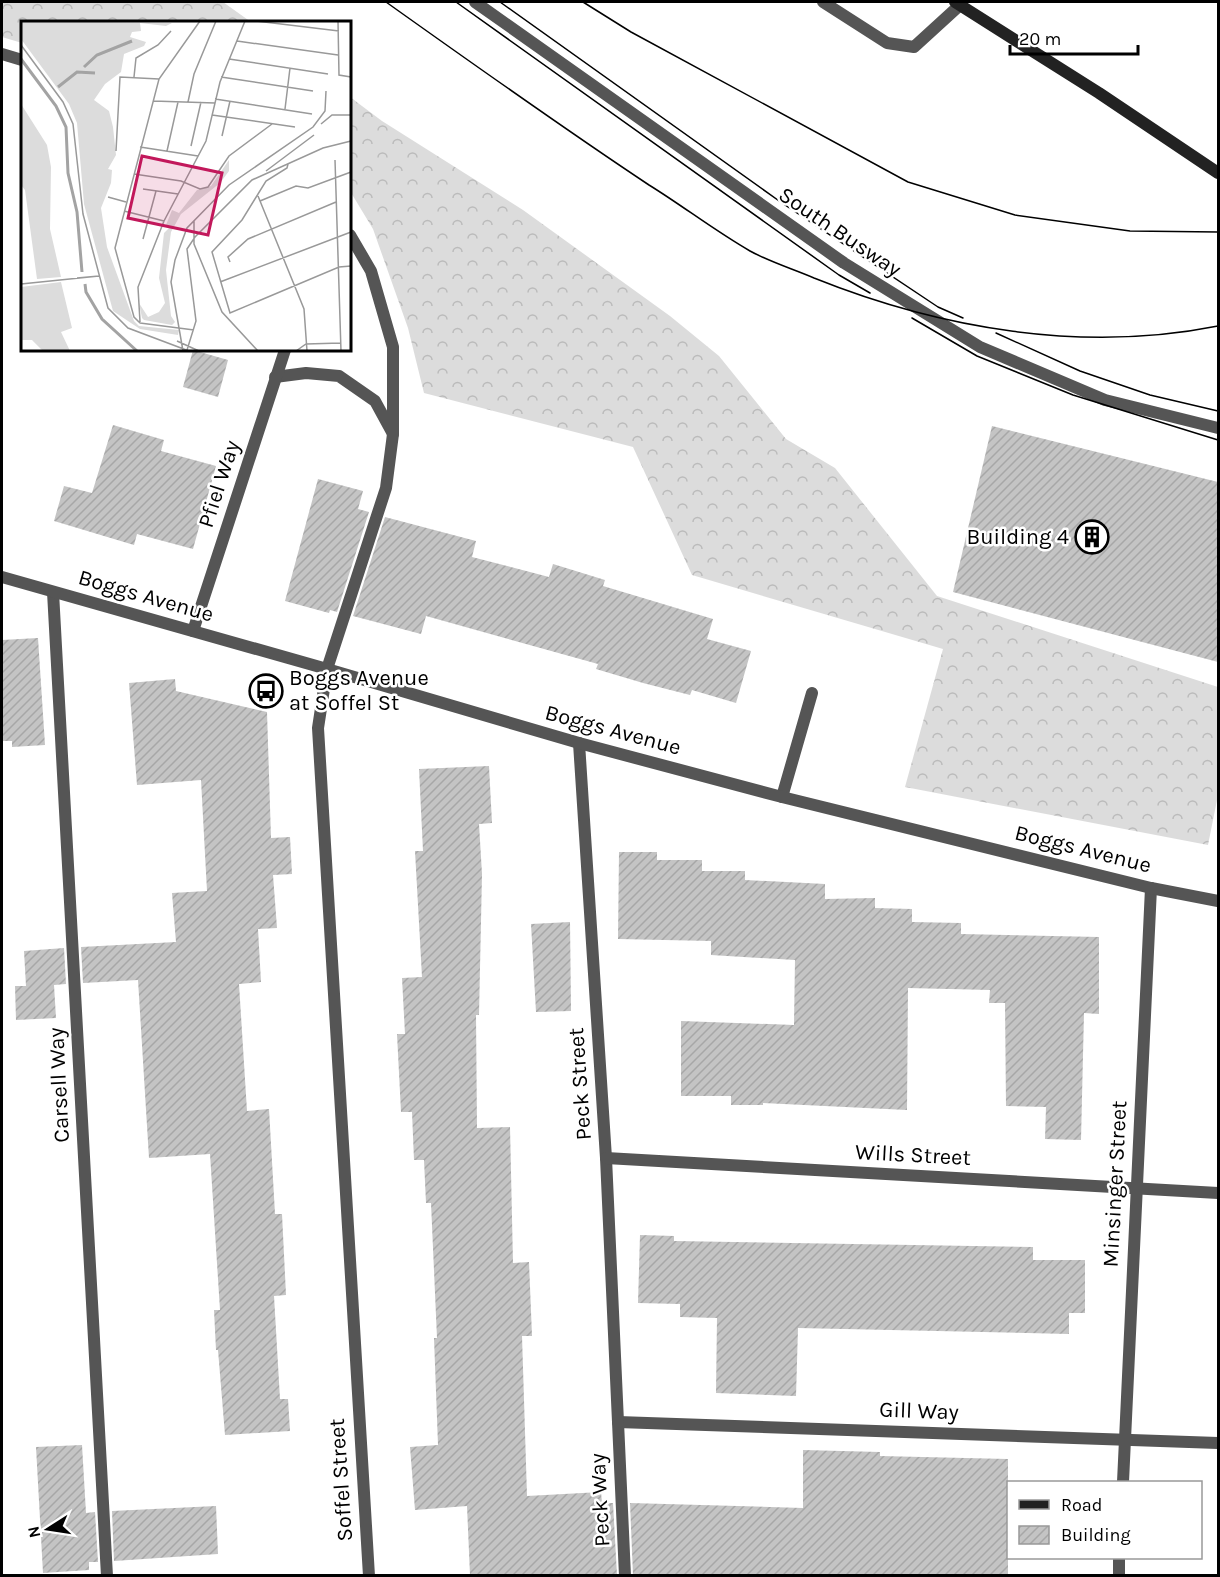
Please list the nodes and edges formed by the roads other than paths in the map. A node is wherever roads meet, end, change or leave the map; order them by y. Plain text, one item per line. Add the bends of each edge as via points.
1 (475, 2) edge
2 (823, 2) edge
3 (958, 3) edge
4 (2, 54) edge
5 (21, 60) edge
6 (1218, 173) edge
7 (351, 237) edge
8 (285, 351) edge
9 (275, 377) junction
10 (1218, 428) edge
11 (393, 434) junction
12 (2, 577) edge
13 (53, 592) junction
14 (193, 631) junction
15 (327, 669) junction
16 (812, 693) dead end
17 (579, 743) junction
18 (782, 797) junction
19 (1151, 888) junction
20 (1218, 901) edge
21 (606, 1158) junction
22 (1135, 1189) junction
23 (1218, 1193) edge
24 (618, 1422) junction
25 (1125, 1439) junction
26 (1218, 1443) edge
27 (1123, 1481) edge
28 (1119, 1559) edge
29 (107, 1575) edge
30 (369, 1575) edge
31 (625, 1575) edge
32 (1119, 1575) edge

1 - 10 street, South Busway via 844,263 980,347 1106,400
2 - 3 street via 887,43 914,47
3 - 6 main road
4 - 5 street
7 - 11 street, Soffel Street via 371,270 393,347
8 - 9 street, Pfiel Way
9 - 11 street via 306,373 339,376 375,401
9 - 14 street, Pfiel Way
11 - 15 street, Soffel Street via 387,488
12 - 13 street, Boggs Avenue
13 - 14 street, Boggs Avenue
13 - 29 street, Carsell Way
14 - 15 street, Boggs Avenue
15 - 17 street, Boggs Avenue
15 - 30 street, Soffel Street via 318,728
16 - 18 street
17 - 18 street, Boggs Avenue
17 - 21 street, Peck Street
18 - 19 street, Boggs Avenue
19 - 20 street, Boggs Avenue
19 - 22 street, Minsinger Street
21 - 22 street, Wills Street
21 - 24 street, Peck Street
22 - 23 street, Wills Street
22 - 25 street, Minsinger Street
24 - 25 street, Gill Way
24 - 31 street, Peck Way
25 - 26 street, Gill Way
25 - 27 street, Minsinger Street
28 - 32 street

